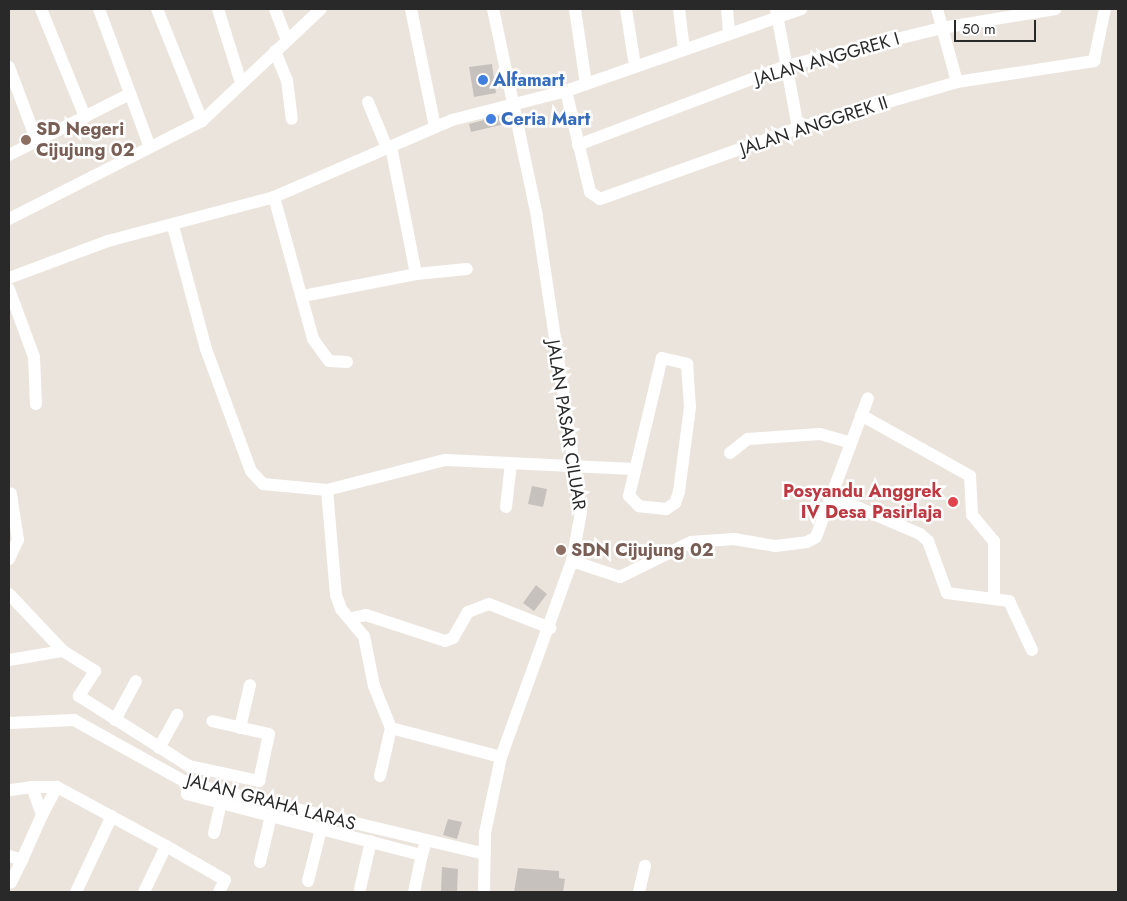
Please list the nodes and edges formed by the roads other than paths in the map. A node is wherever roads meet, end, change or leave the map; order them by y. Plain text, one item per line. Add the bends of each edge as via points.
1 (41, 9) edge
2 (99, 9) edge
3 (157, 9) edge
4 (275, 9) edge
5 (322, 9) edge
6 (411, 9) edge
7 (493, 9) edge
8 (575, 9) edge
9 (626, 9) edge
10 (679, 9) edge
11 (727, 9) edge
12 (801, 9) edge
13 (937, 9) edge
14 (1055, 9) edge
15 (1105, 9) edge
16 (223, 10) edge
17 (777, 12) edge
18 (942, 28) junction
19 (729, 32) junction
20 (287, 40) junction
21 (684, 47) junction
22 (275, 52) junction
23 (635, 66) junction
24 (786, 66) junction
25 (9, 67) edge
26 (957, 82) junction
27 (241, 84) junction
28 (586, 84) junction
29 (566, 91) junction
30 (130, 94) junction
31 (368, 102) dead end
32 (513, 104) junction
33 (85, 117) junction
34 (292, 119) dead end
35 (202, 121) junction
36 (435, 127) junction
37 (798, 128) junction
38 (37, 142) junction
39 (149, 145) junction
40 (578, 145) junction
41 (389, 147) junction
42 (9, 155) edge
43 (274, 197) junction
44 (9, 220) edge
45 (173, 226) junction
46 (467, 269) dead end
47 (416, 274) junction
48 (9, 278) edge
49 (9, 288) edge
50 (303, 296) junction
51 (347, 362) dead end
52 (868, 398) dead end
53 (36, 404) dead end
54 (861, 416) junction
55 (851, 443) junction
56 (730, 453) dead end
57 (510, 463) junction
58 (573, 466) junction
59 (634, 469) junction
60 (327, 490) junction
61 (11, 494) dead end
62 (832, 496) junction
63 (506, 507) dead end
64 (9, 560) edge
65 (572, 561) junction
66 (9, 594) edge
67 (994, 597) junction
68 (15, 604) edge
69 (352, 618) junction
70 (550, 628) junction
71 (1032, 650) dead end
72 (63, 651) junction
73 (9, 660) edge
74 (136, 681) dead end
75 (250, 685) dead end
76 (177, 715) dead end
77 (115, 720) junction
78 (212, 721) dead end
79 (9, 723) edge
80 (240, 728) junction
81 (391, 728) junction
82 (159, 748) junction
83 (501, 757) junction
84 (380, 776) dead end
85 (187, 783) junction
86 (32, 787) junction
87 (56, 787) junction
88 (11, 790) dead end
89 (221, 803) junction
90 (42, 815) junction
91 (112, 816) junction
92 (271, 816) junction
93 (321, 829) junction
94 (214, 833) dead end
95 (371, 841) junction
96 (426, 841) junction
97 (166, 846) junction
98 (485, 854) junction
99 (422, 855) junction
100 (9, 856) edge
101 (22, 860) junction
102 (260, 862) dead end
103 (645, 866) dead end
104 (308, 881) dead end
105 (11, 883) dead end
106 (360, 889) dead end
107 (76, 892) edge
108 (144, 892) edge
109 (219, 892) edge
110 (414, 892) edge
111 (484, 892) edge
112 (639, 892) edge

1 - 33 street
2 - 30 street
3 - 35 street
4 - 20 street
5 - 20 street
6 - 36 street
7 - 32 street, JALAN PASAR CILUAR
8 - 28 street
9 - 23 street
10 - 21 street
11 - 19 street
12 - 17 street
13 - 18 street
14 - 18 street, JALAN ANGGREK I
15 - 26 street, JALAN ANGGREK II via 1094,61
16 - 27 street
17 - 19 street
17 - 24 street
18 - 24 street, JALAN ANGGREK I
18 - 26 street
19 - 21 street
20 - 22 street
21 - 23 street
22 - 27 street
22 - 34 street via 287,80
23 - 28 street
24 - 37 street
24 - 40 street, JALAN ANGGREK I
25 - 38 street
26 - 37 street, JALAN ANGGREK II
27 - 35 street
28 - 29 street
29 - 32 street
29 - 40 street, JALAN ANGGREK II
30 - 33 street
30 - 39 street
31 - 41 street
32 - 36 street
32 - 58 street, JALAN PASAR CILUAR via 537,216
33 - 38 street
35 - 39 street
36 - 41 street
37 - 40 street, JALAN ANGGREK II via 600,198 590,192
38 - 42 street
39 - 44 street
41 - 43 street
41 - 47 street
43 - 45 street
43 - 50 street
45 - 48 street via 84,248
45 - 60 street via 206,349 255,478 272,488
46 - 47 street
47 - 50 street
49 - 53 street via 34,357
50 - 51 street via 320,353 329,360
52 - 54 street
54 - 55 street
54 - 67 street via 970,476 972,515 994,541
55 - 56 street via 820,434 748,439
55 - 62 street
57 - 58 street
57 - 60 street via 445,460
57 - 63 street
58 - 59 street
58 - 65 street, JALAN PASAR CILUAR via 581,512
59 - 59 street via 629,496 632,504 666,509 675,503 690,407 686,363 662,358 658,362
60 - 69 street via 336,595 341,609
61 - 64 street via 18,532
62 - 65 street via 816,537 807,542 775,546 734,539 691,542 620,577
62 - 67 street via 920,534 932,550 947,593
65 - 70 street, JALAN PASAR CILUAR
66 - 68 street
67 - 71 street via 1009,601
68 - 72 street
69 - 70 street via 366,615 445,641 453,638 468,612 489,604
69 - 81 street via 364,636 374,686
70 - 83 street, JALAN PASAR CILUAR
72 - 73 street
72 - 77 street, JALAN GRAHA LARAS via 95,671 79,696
74 - 77 street
75 - 80 street
76 - 82 street
77 - 82 street, JALAN GRAHA LARAS
78 - 80 street, JALAN GRAHA LARAS
79 - 85 street, JALAN GRAHA LARAS via 74,720
80 - 82 street, JALAN GRAHA LARAS via 269,734 259,782 189,766
81 - 83 street
81 - 84 street
83 - 98 street, JALAN PASAR CILUAR
85 - 89 street via 187,794
85 - 96 street, JALAN GRAHA LARAS
86 - 87 street
86 - 88 street
86 - 90 street
87 - 90 street
87 - 91 street
89 - 92 street
89 - 94 street
90 - 101 street
91 - 97 street
91 - 107 street
92 - 93 street
92 - 102 street
93 - 95 street
93 - 104 street
95 - 99 street
95 - 106 street
96 - 98 street, JALAN GRAHA LARAS
96 - 99 street
97 - 108 street
97 - 109 street via 225,880
98 - 111 street, JALAN PASAR CILUAR
99 - 110 street
100 - 101 street
101 - 105 street
103 - 112 street

